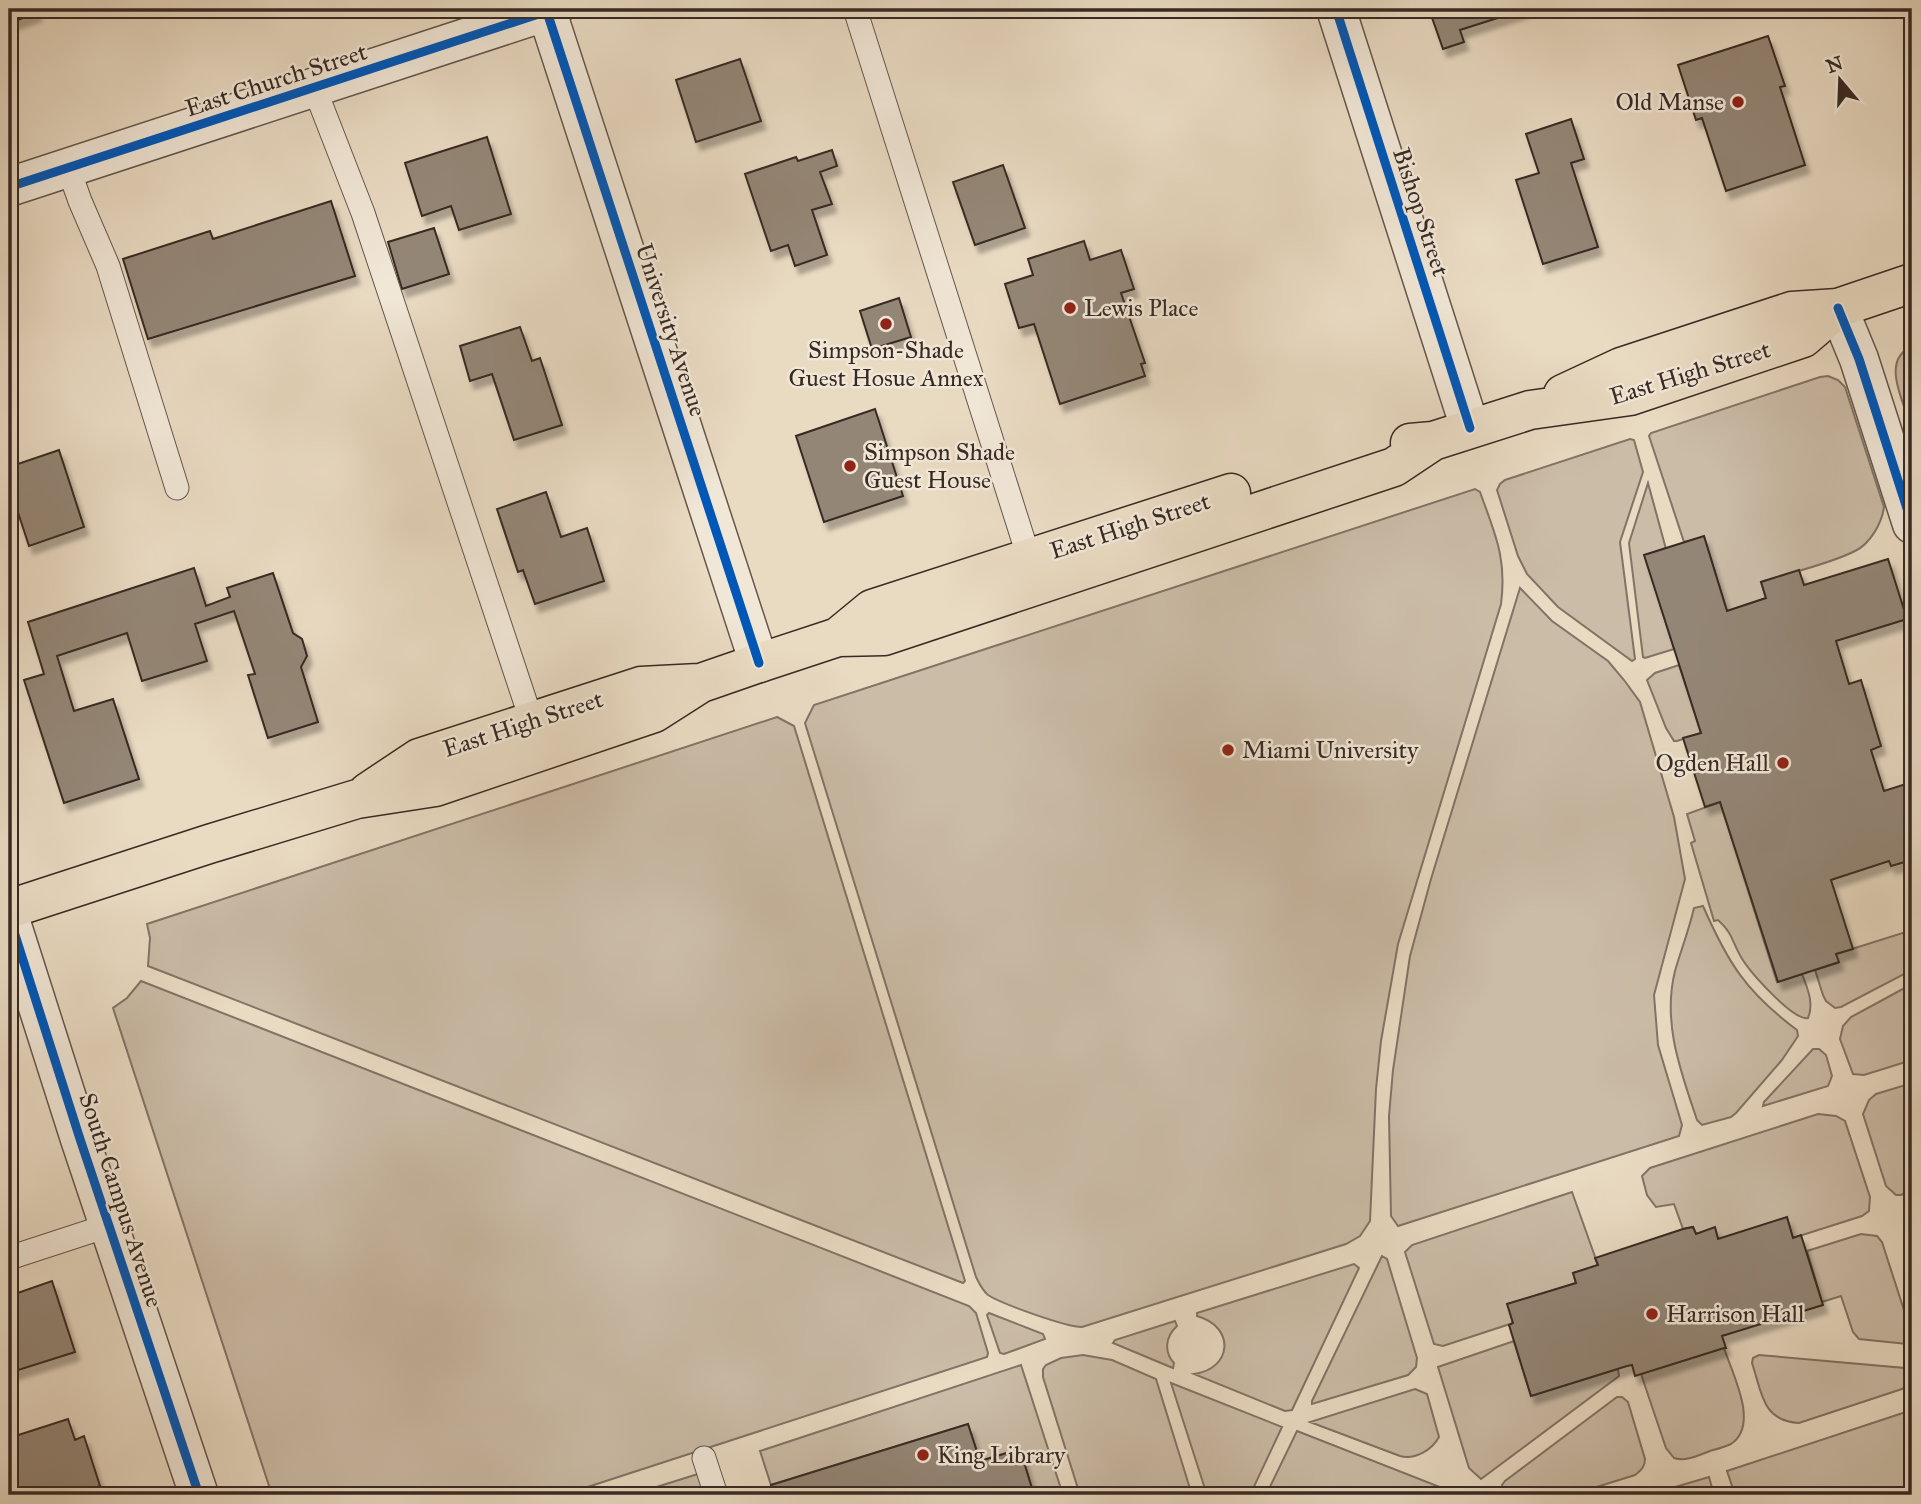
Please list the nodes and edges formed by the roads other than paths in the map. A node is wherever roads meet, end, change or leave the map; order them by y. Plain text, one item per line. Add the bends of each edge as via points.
1 (855, 9) edge
2 (1336, 9) edge
3 (549, 10) edge
4 (314, 87) junction
5 (68, 167) junction
6 (9, 187) edge
7 (1912, 283) edge
8 (1838, 307) junction
9 (1470, 428) junction
10 (1433, 441) junction
11 (177, 488) dead end
12 (1912, 524) edge
13 (1029, 558) junction
14 (838, 637) junction
15 (759, 663) junction
16 (701, 683) junction
17 (531, 722) junction
18 (357, 799) junction
19 (9, 909) edge
20 (9, 916) edge
21 (110, 1225) junction
22 (9, 1258) edge
23 (704, 1458) dead end
24 (199, 1495) edge
25 (716, 1495) edge

1 - 13 lane
2 - 9 street, Bishop Street
3 - 4 street, East Church Street
3 - 15 street, University Avenue
4 - 5 street, East Church Street
4 - 17 lane via 363,213
5 - 6 street, East Church Street
5 - 11 lane via 108,266
7 - 8 highway, East High Street
8 - 9 highway, East High Street via 1792,311 1634,362 1530,410
8 - 12 street
9 - 10 highway, East High Street
10 - 13 highway, East High Street via 1383,445
10 - 14 highway, East High Street via 1394,467 1013,594 884,636
13 - 14 highway, East High Street via 872,609
14 - 15 highway, East High Street
15 - 16 highway, East High Street
16 - 17 highway, East High Street via 641,686
16 - 18 highway, East High Street via 653,713 576,740 435,787
17 - 18 highway, East High Street via 419,758
18 - 19 highway, East High Street
20 - 21 street, South Campus Avenue
21 - 22 lane
21 - 24 street, South Campus Avenue
23 - 25 lane

